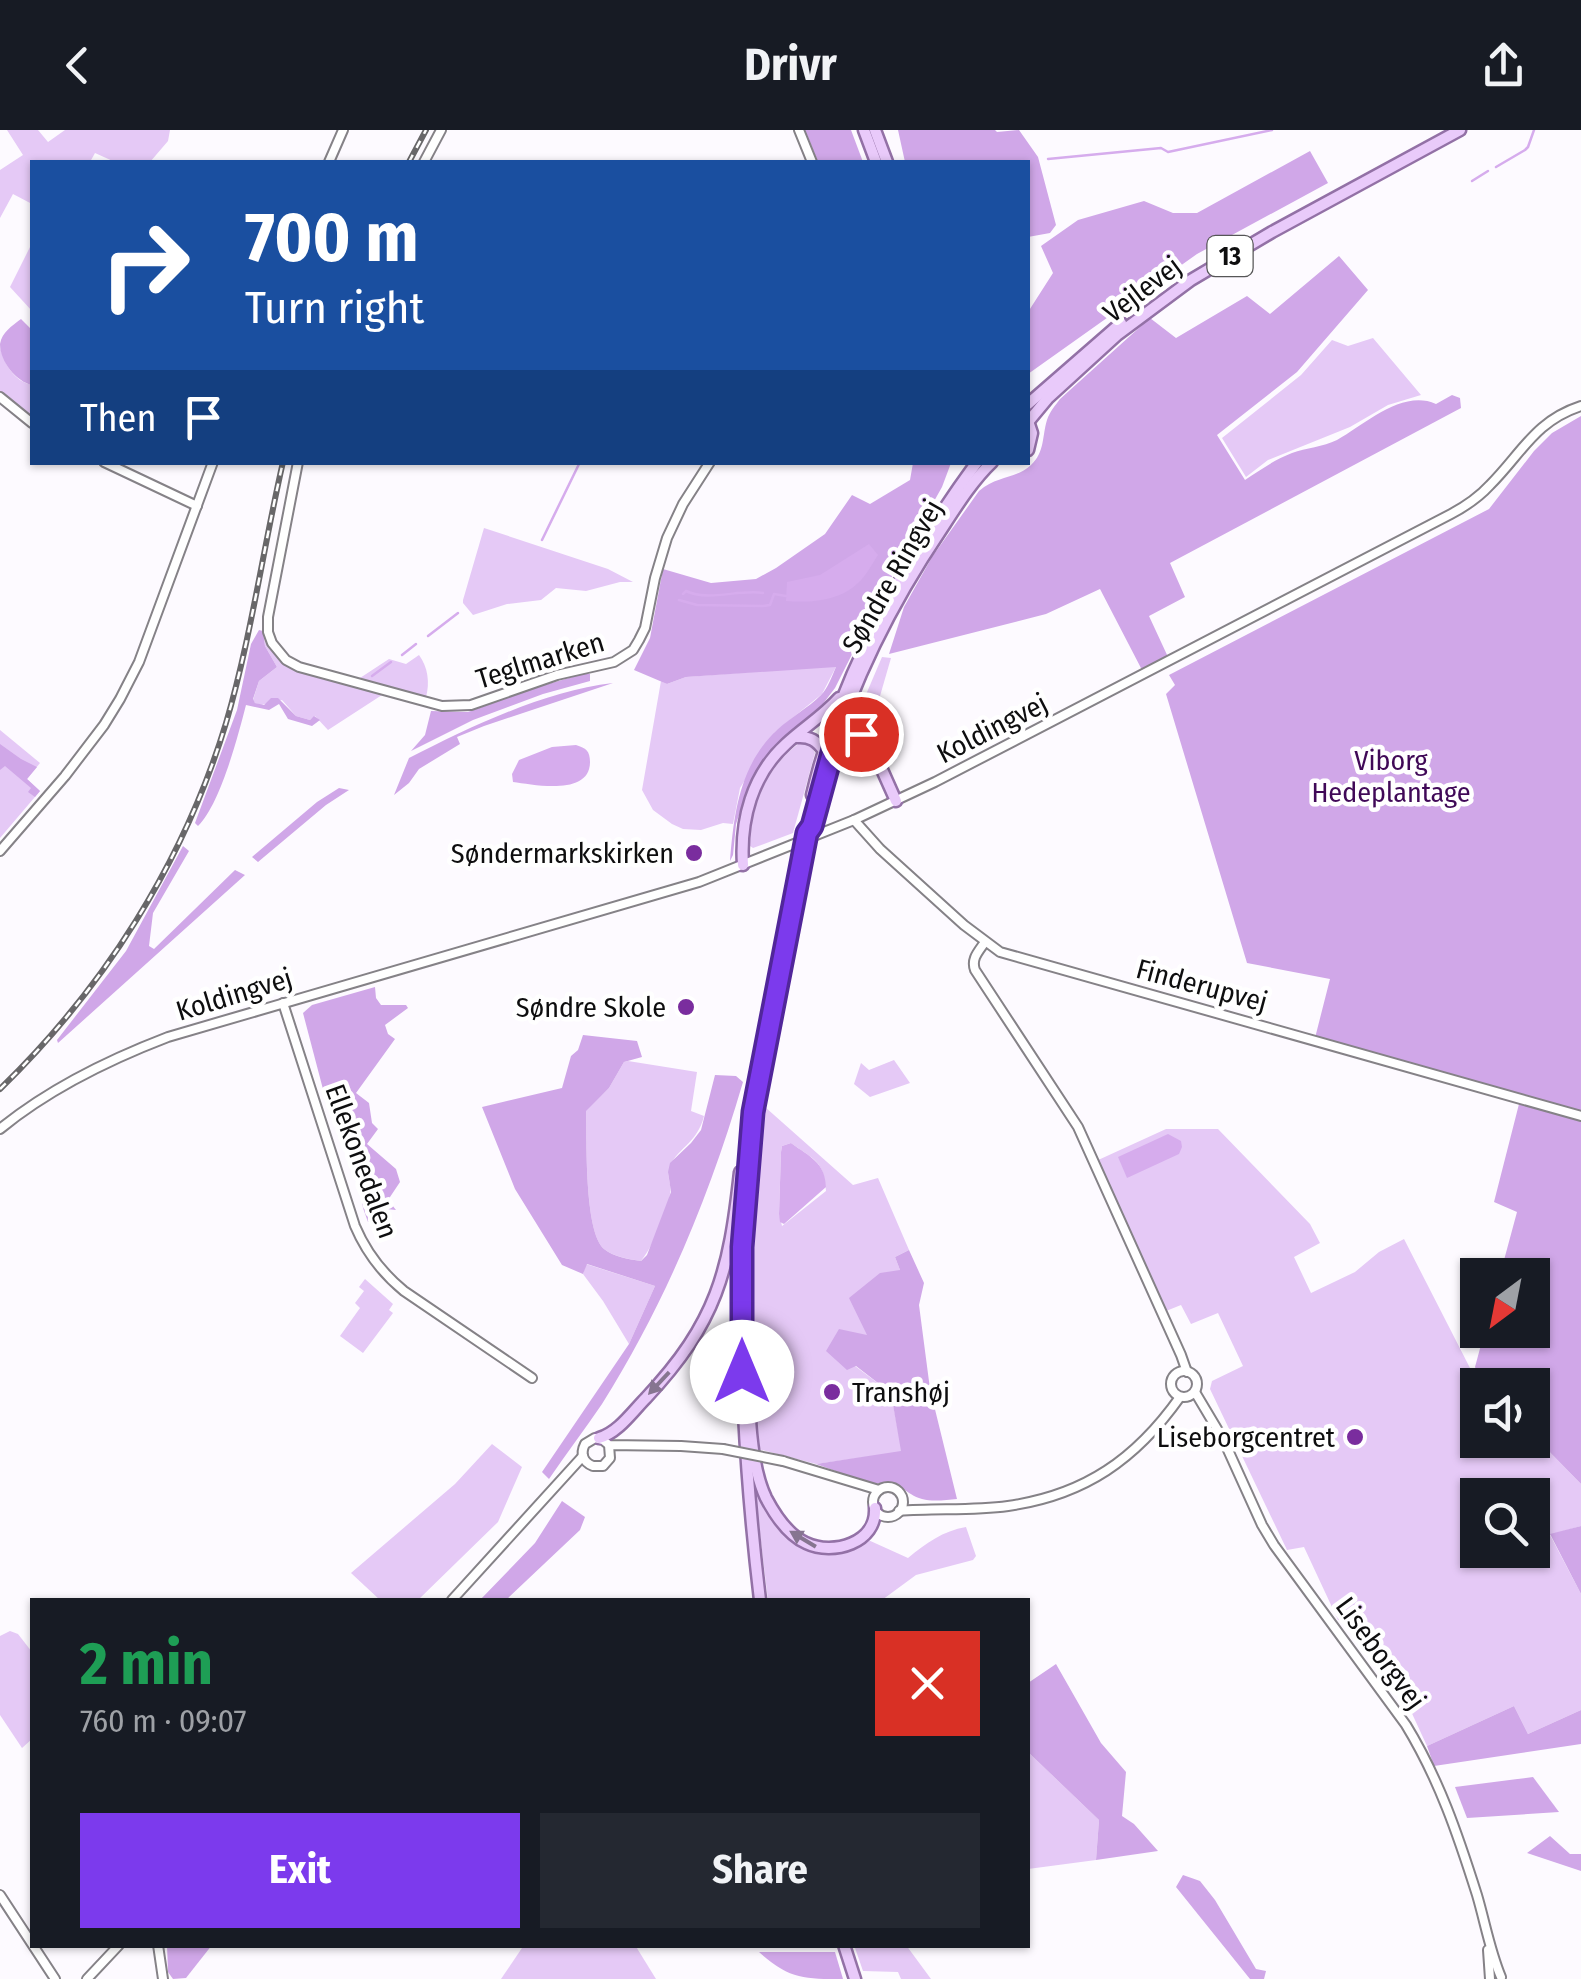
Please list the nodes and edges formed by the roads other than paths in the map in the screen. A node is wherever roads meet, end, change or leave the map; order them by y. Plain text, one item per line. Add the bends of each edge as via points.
1 (343, 130) edge
2 (441, 130) edge
3 (799, 130) edge
4 (864, 130) edge
5 (876, 130) edge
6 (1447, 130) edge
7 (1460, 130) edge
8 (330, 160) edge
9 (425, 160) edge
10 (811, 160) edge
11 (875, 160) edge
12 (886, 160) edge
13 (0, 398) edge
14 (1030, 402) edge
15 (1581, 406) edge
16 (1030, 420) edge
17 (30, 421) edge
18 (110, 465) edge
19 (212, 465) edge
20 (297, 465) edge
21 (708, 465) edge
22 (975, 465) edge
23 (990, 465) edge
24 (197, 506) junction
25 (846, 690) junction
26 (846, 712) junction
27 (796, 737) junction
28 (868, 744) junction
29 (829, 750) junction
30 (896, 801) junction
31 (854, 820) junction
32 (0, 851) edge
33 (743, 865) junction
34 (985, 942) junction
35 (284, 1003) junction
36 (768, 1029) junction
37 (1581, 1116) edge
38 (0, 1129) edge
39 (746, 1175) junction
40 (1182, 1372) junction
41 (532, 1378) dead end
42 (1184, 1394) junction
43 (606, 1446) junction
44 (583, 1456) junction
45 (589, 1465) junction
46 (839, 1478) junction
47 (556, 1487) junction
48 (879, 1490) junction
49 (902, 1499) junction
50 (874, 1505) junction
51 (934, 1508) junction
52 (900, 1511) junction
53 (454, 1598) edge
54 (760, 1598) edge
55 (0, 1894) edge
56 (1485, 1926) junction
57 (30, 1940) edge
58 (35, 1948) edge
59 (116, 1948) edge
60 (159, 1948) edge
61 (845, 1948) edge
62 (1504, 1978) edge
63 (55, 1979) edge
64 (87, 1979) edge
65 (164, 1979) edge
66 (855, 1979) edge
67 (1490, 1979) edge

1 - 8 street
2 - 9 street
3 - 10 street
4 - 11 main road
5 - 12 main road
6 - 14 main road, Vejlevej / 13 via 1187,274
7 - 16 main road, Vejlevej / 13 via 1191,280 1118,335
13 - 17 street
15 - 30 street, Koldingvej via 1561,412 1478,497 1451,514
18 - 24 street
19 - 24 street
20 - 21 street, Teglmarken via 268,617 278,652 299,666 457,707 614,662 633,650 645,628 667,538
22 - 25 main road, Søndre Ringvej via 906,568
23 - 26 main road, Søndre Ringvej via 910,578
24 - 32 street via 120,699
25 - 27 main road
25 - 29 main road, Søndre Ringvej
26 - 28 main road
26 - 29 main road, Søndre Ringvej
27 - 29 main road
27 - 33 main road via 757,783 744,825
28 - 29 main road via 851,738
28 - 30 main road
29 - 36 main road, Søndre Ringvej, bridge
30 - 31 street, Koldingvej
31 - 33 street, Koldingvej
31 - 34 street, Finderupvej
33 - 35 street, Koldingvej
34 - 37 street, Finderupvej via 1015,958
34 - 40 street via 974,957 975,970 1078,1127
35 - 38 street, Koldingvej via 110,1060
35 - 41 street, Ellekonedalen via 355,1226 370,1254 404,1291
36 - 39 main road, Søndre Ringvej
36 -> 43 main road via 750,1098 721,1283 674,1366 607,1436
50 -> 39 main road via 876,1516 856,1542 818,1548 790,1532 762,1489 751,1411
39 - 54 main road, Søndre Ringvej via 742,1372
40 - 42 street via 1172,1380
40 - 42 street via 1196,1380
42 - 51 street via 1141,1445 1068,1491 1008,1506
42 - 56 street, Liseborgvej via 1223,1439 1274,1545 1417,1743 1454,1823
43 - 44 street via 591,1439
43 - 45 street via 608,1462
43 - 46 street, bridge via 723,1449
44 - 45 street
44 - 47 street
45 - 47 street
46 - 48 street
46 - 50 street
47 - 53 street
48 - 49 street via 893,1488
48 - 50 street
49 - 51 street
49 - 52 street
50 - 52 street via 885,1516
51 - 52 street
55 - 57 street
56 - 62 street, Liseborgvej
56 - 67 street, Liseborgvej
58 - 63 street
59 - 64 street
60 - 65 street
61 - 66 main road
62 - 67 street

